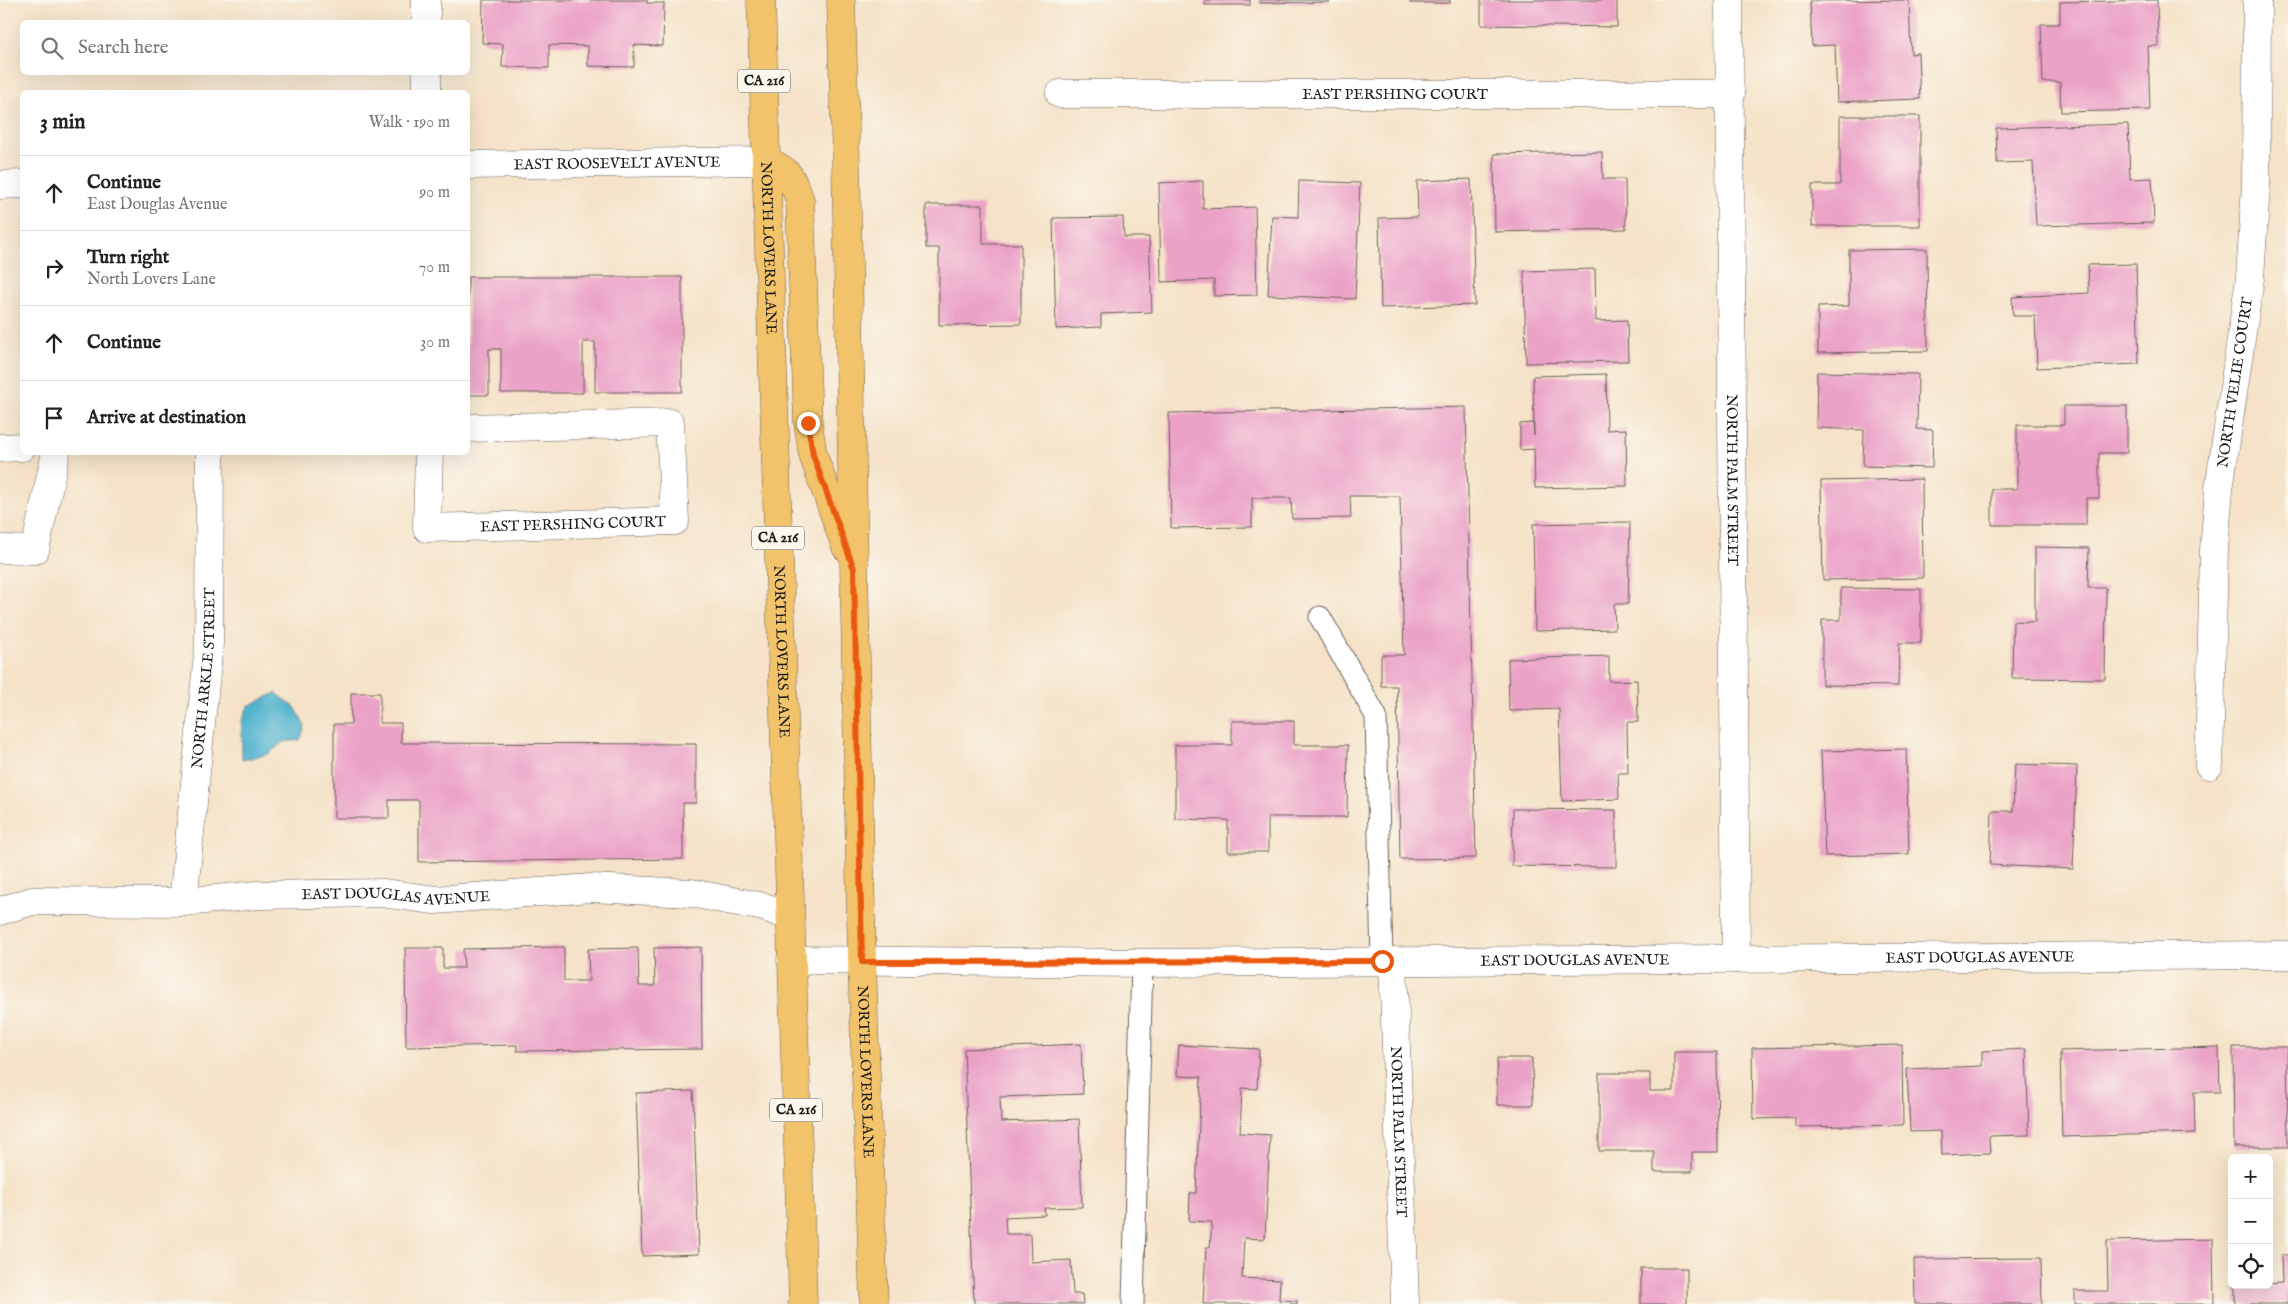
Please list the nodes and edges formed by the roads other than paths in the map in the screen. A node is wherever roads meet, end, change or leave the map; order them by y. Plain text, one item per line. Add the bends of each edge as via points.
1 (426, 0) edge
2 (761, 0) edge
3 (841, 0) edge
4 (1730, 0) edge
5 (2257, 0) edge
6 (426, 20) edge
7 (427, 75) edge
8 (427, 90) edge
9 (1060, 94) dead end
10 (1731, 94) junction
11 (766, 161) junction
12 (470, 164) edge
13 (20, 184) edge
14 (0, 185) edge
15 (470, 428) edge
16 (20, 447) edge
17 (0, 448) edge
18 (55, 455) edge
19 (210, 455) edge
20 (429, 455) edge
21 (0, 549) edge
22 (854, 569) junction
23 (1320, 617) dead end
24 (2209, 765) dead end
25 (183, 902) junction
26 (0, 911) edge
27 (790, 916) junction
28 (2288, 956) edge
29 (1736, 959) junction
30 (791, 960) junction
31 (1388, 961) junction
32 (862, 962) junction
33 (1142, 963) junction
34 (803, 1304) edge
35 (874, 1304) edge
36 (1133, 1304) edge
37 (1405, 1304) edge

1 - 6 street
2 - 11 main road, NORTH LOVERS LANE / CA 216
3 - 22 main road, NORTH LOVERS LANE
4 - 10 street, NORTH PALM STREET
5 - 24 street, NORTH VELIE COURT via 2256,185 2250,269 2219,489 2214,550
7 - 8 street
9 - 10 street, EAST PERSHING COURT
10 - 29 street, NORTH PALM STREET
11 - 12 street, EAST ROOSEVELT AVENUE
11 - 22 main road via 784,168 800,200 808,423 813,455
11 - 27 main road, NORTH LOVERS LANE / CA 216
13 - 14 street
15 - 20 street, EAST PERSHING COURT via 670,423 675,521 427,528
16 - 17 street
18 - 21 street via 34,550
19 - 25 street, NORTH ARKLE STREET via 209,644
22 - 32 main road, NORTH LOVERS LANE
23 - 31 lane via 1376,716
25 - 26 street, EAST DOUGLAS AVENUE via 32,901
25 - 27 street, EAST DOUGLAS AVENUE via 258,895 382,893 436,900 591,888 691,893 764,907
27 - 30 main road, NORTH LOVERS LANE / CA 216
28 - 29 street, EAST DOUGLAS AVENUE
29 - 31 street, EAST DOUGLAS AVENUE
30 - 32 street, EAST DOUGLAS AVENUE
30 - 34 main road, NORTH LOVERS LANE / CA 216
31 - 33 street, EAST DOUGLAS AVENUE
31 - 37 street, NORTH PALM STREET
32 - 33 street, EAST DOUGLAS AVENUE
32 - 35 main road, NORTH LOVERS LANE
33 - 36 lane

